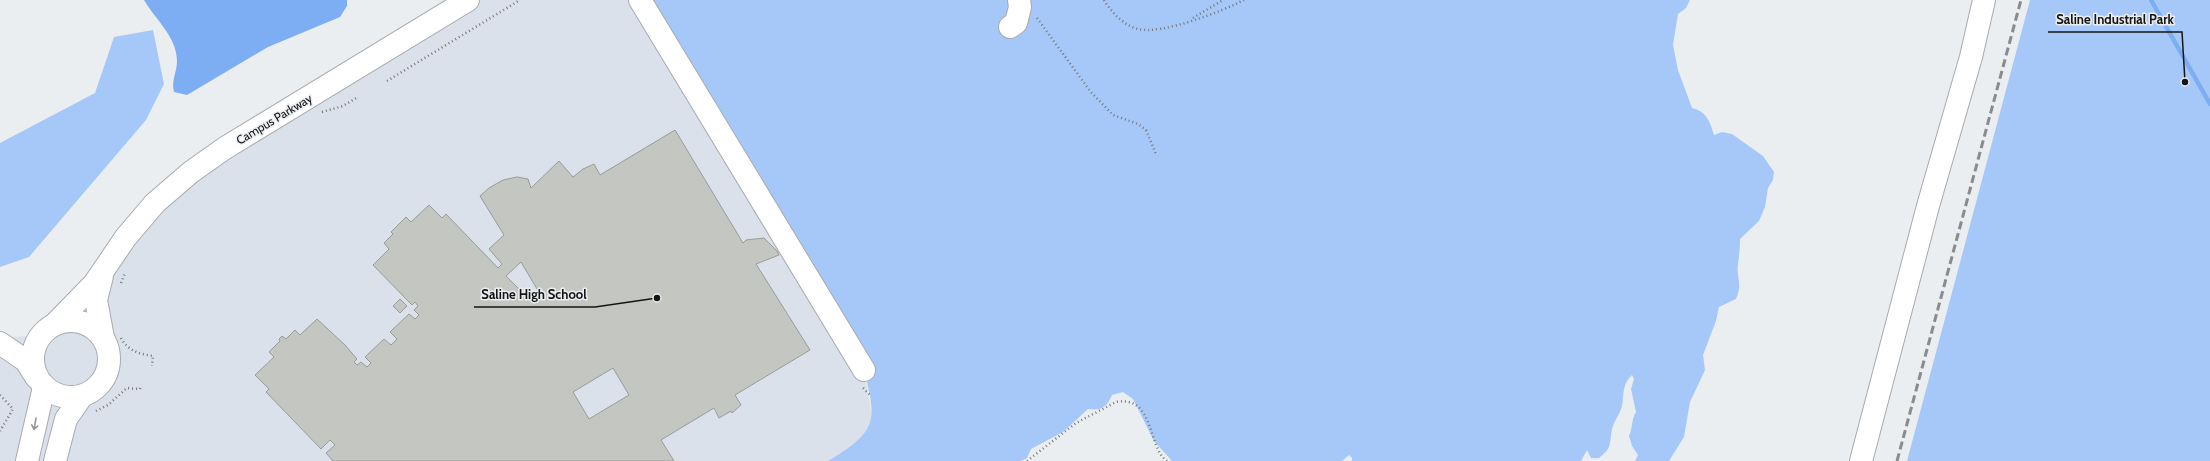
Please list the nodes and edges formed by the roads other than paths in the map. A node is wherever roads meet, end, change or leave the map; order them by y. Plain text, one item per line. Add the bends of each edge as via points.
1 (468, 0) edge
2 (640, 0) edge
3 (1019, 0) edge
4 (1984, 0) edge
5 (1010, 27) dead end
6 (106, 268) junction
7 (52, 326) junction
8 (111, 335) junction
9 (0, 338) edge
10 (0, 343) edge
11 (864, 370) dead end
12 (41, 383) junction
13 (88, 404) junction
14 (27, 461) edge
15 (56, 461) edge
16 (1861, 461) edge

1 - 6 street, Campus Parkway via 225,148 191,172 142,218
2 - 11 street
3 - 5 street via 1016,23
4 - 16 street via 1971,57 1928,206
6 - 7 street, Campus Parkway via 82,298
6 - 8 street, Campus Parkway via 96,300
7 - 8 street via 66,321 87,324
7 - 9 street via 30,336
7 - 12 street via 39,338 33,351 34,370
8 - 13 street via 108,370
10 - 12 street via 26,361
12 - 13 street via 62,397
12 -> 14 street
13 - 15 street via 66,419

